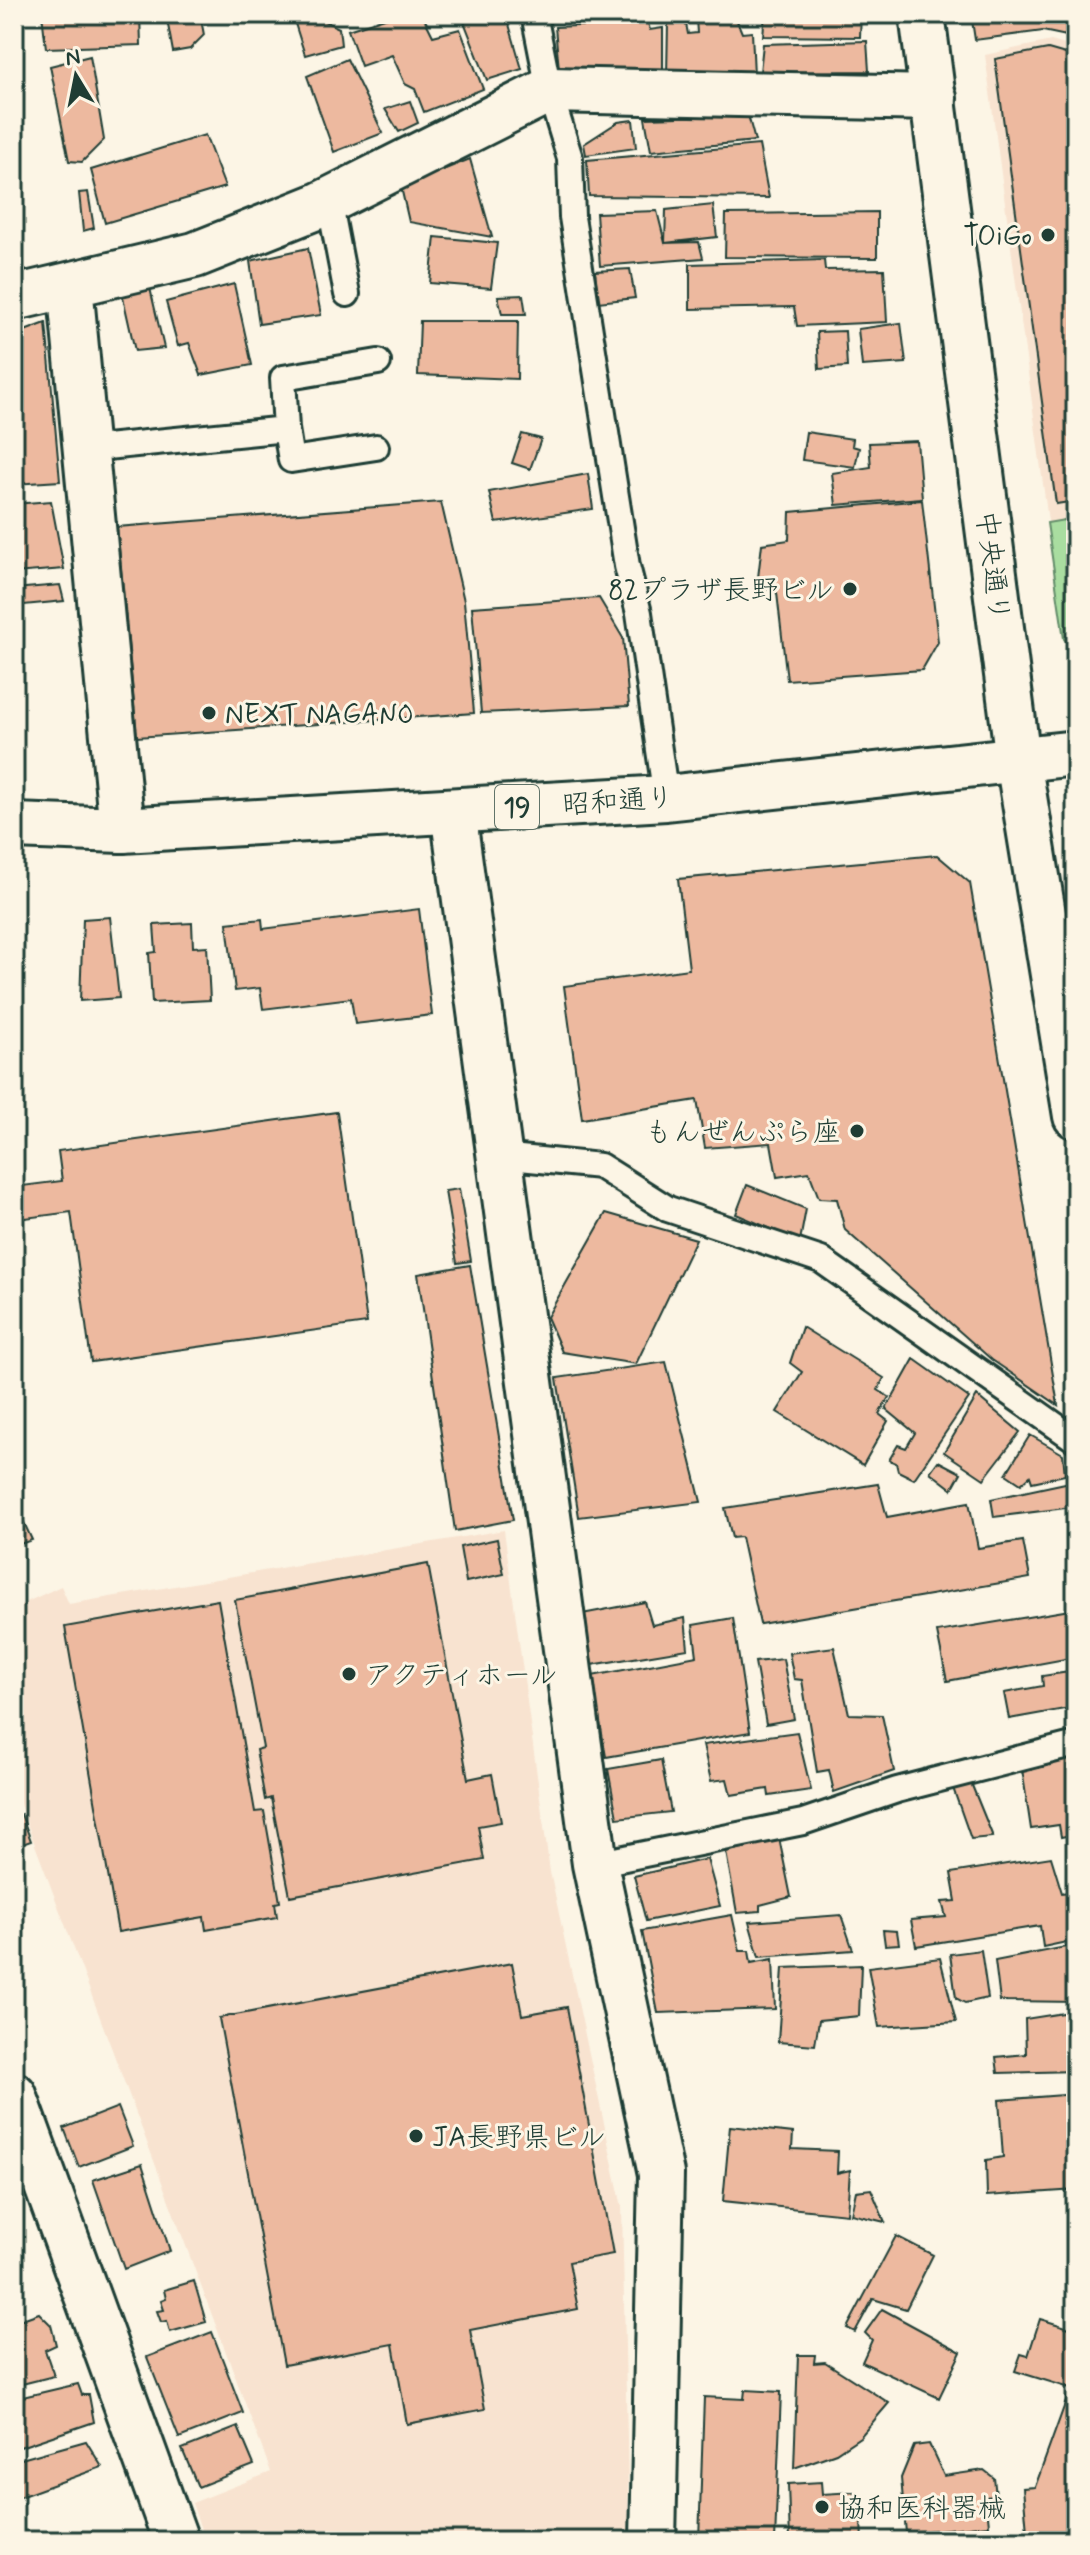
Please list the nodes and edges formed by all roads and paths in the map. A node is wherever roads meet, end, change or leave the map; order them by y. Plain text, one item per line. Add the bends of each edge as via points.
1 (534, 14) edge
2 (922, 14) edge
3 (549, 90) junction
4 (934, 98) junction
5 (329, 200) junction
6 (70, 285) junction
7 (347, 294) dead end
8 (14, 298) edge
9 (378, 362) dead end
10 (286, 429) junction
11 (376, 447) dead end
12 (86, 449) junction
13 (1076, 753) edge
14 (1018, 760) junction
15 (666, 798) junction
16 (453, 811) junction
17 (14, 826) edge
18 (122, 830) junction
19 (1076, 1116) edge
20 (500, 1156) junction
21 (1076, 1440) edge
22 (1076, 1744) edge
23 (595, 1864) junction
24 (14, 2095) edge
25 (176, 2541) edge
26 (653, 2541) edge

1 - 3 lane
2 - 4 main road, 中央通り
3 - 4 main road
3 - 5 main road
3 - 15 lane via 570,158 572,217
4 - 14 main road, 中央通り
5 - 6 main road via 195,255
5 - 7 lane
6 - 8 main road
6 - 12 main road
9 - 10 lane via 283,378
10 - 11 lane via 291,460
10 - 12 lane
12 - 18 main road
13 - 14 main road, 昭和通り / 19
14 - 15 main road, 昭和通り / 19
14 - 19 main road, 中央通り
15 - 16 main road, 昭和通り / 19
16 - 18 main road, 昭和通り / 19
16 - 20 main road
17 - 18 main road, 昭和通り / 19
20 - 21 lane via 600,1166 668,1209 821,1260
20 - 23 main road
22 - 23 lane via 897,1790 803,1822
23 - 26 main road via 661,2174
24 - 25 main road

